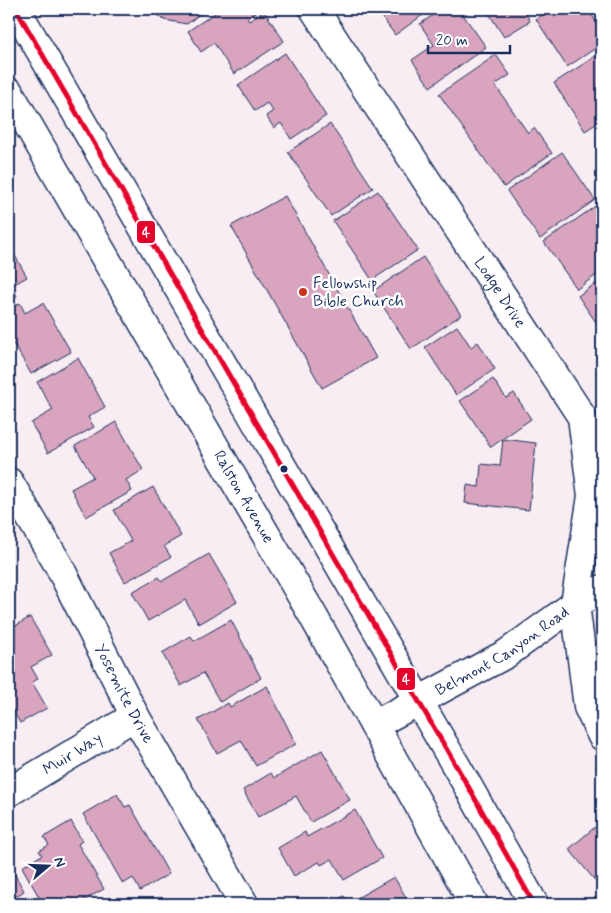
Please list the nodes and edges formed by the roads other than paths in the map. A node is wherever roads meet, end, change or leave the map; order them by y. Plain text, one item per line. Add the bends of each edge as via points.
1 (16, 9) edge
2 (314, 9) edge
3 (9, 92) edge
4 (9, 482) edge
5 (602, 589) edge
6 (575, 604) junction
7 (418, 700) junction
8 (135, 716) junction
9 (374, 725) junction
10 (602, 736) edge
11 (9, 792) edge
12 (244, 904) edge
13 (474, 904) edge
14 (534, 904) edge

1 - 7 main road
2 - 6 main road, Lodge Drive via 582,417 592,496
3 - 9 main road, Ralston Avenue
4 - 8 main road, Yosemite Drive via 58,564
5 - 6 main road, Belmont Canyon Road
6 - 7 main road, Belmont Canyon Road via 506,654
6 - 10 main road, Belmont Canyon Road via 588,707
7 - 9 main road, Belmont Canyon Road
7 - 14 main road
8 - 11 main road, Muir Way
8 - 12 main road, Yosemite Drive
9 - 13 main road, Ralston Avenue

